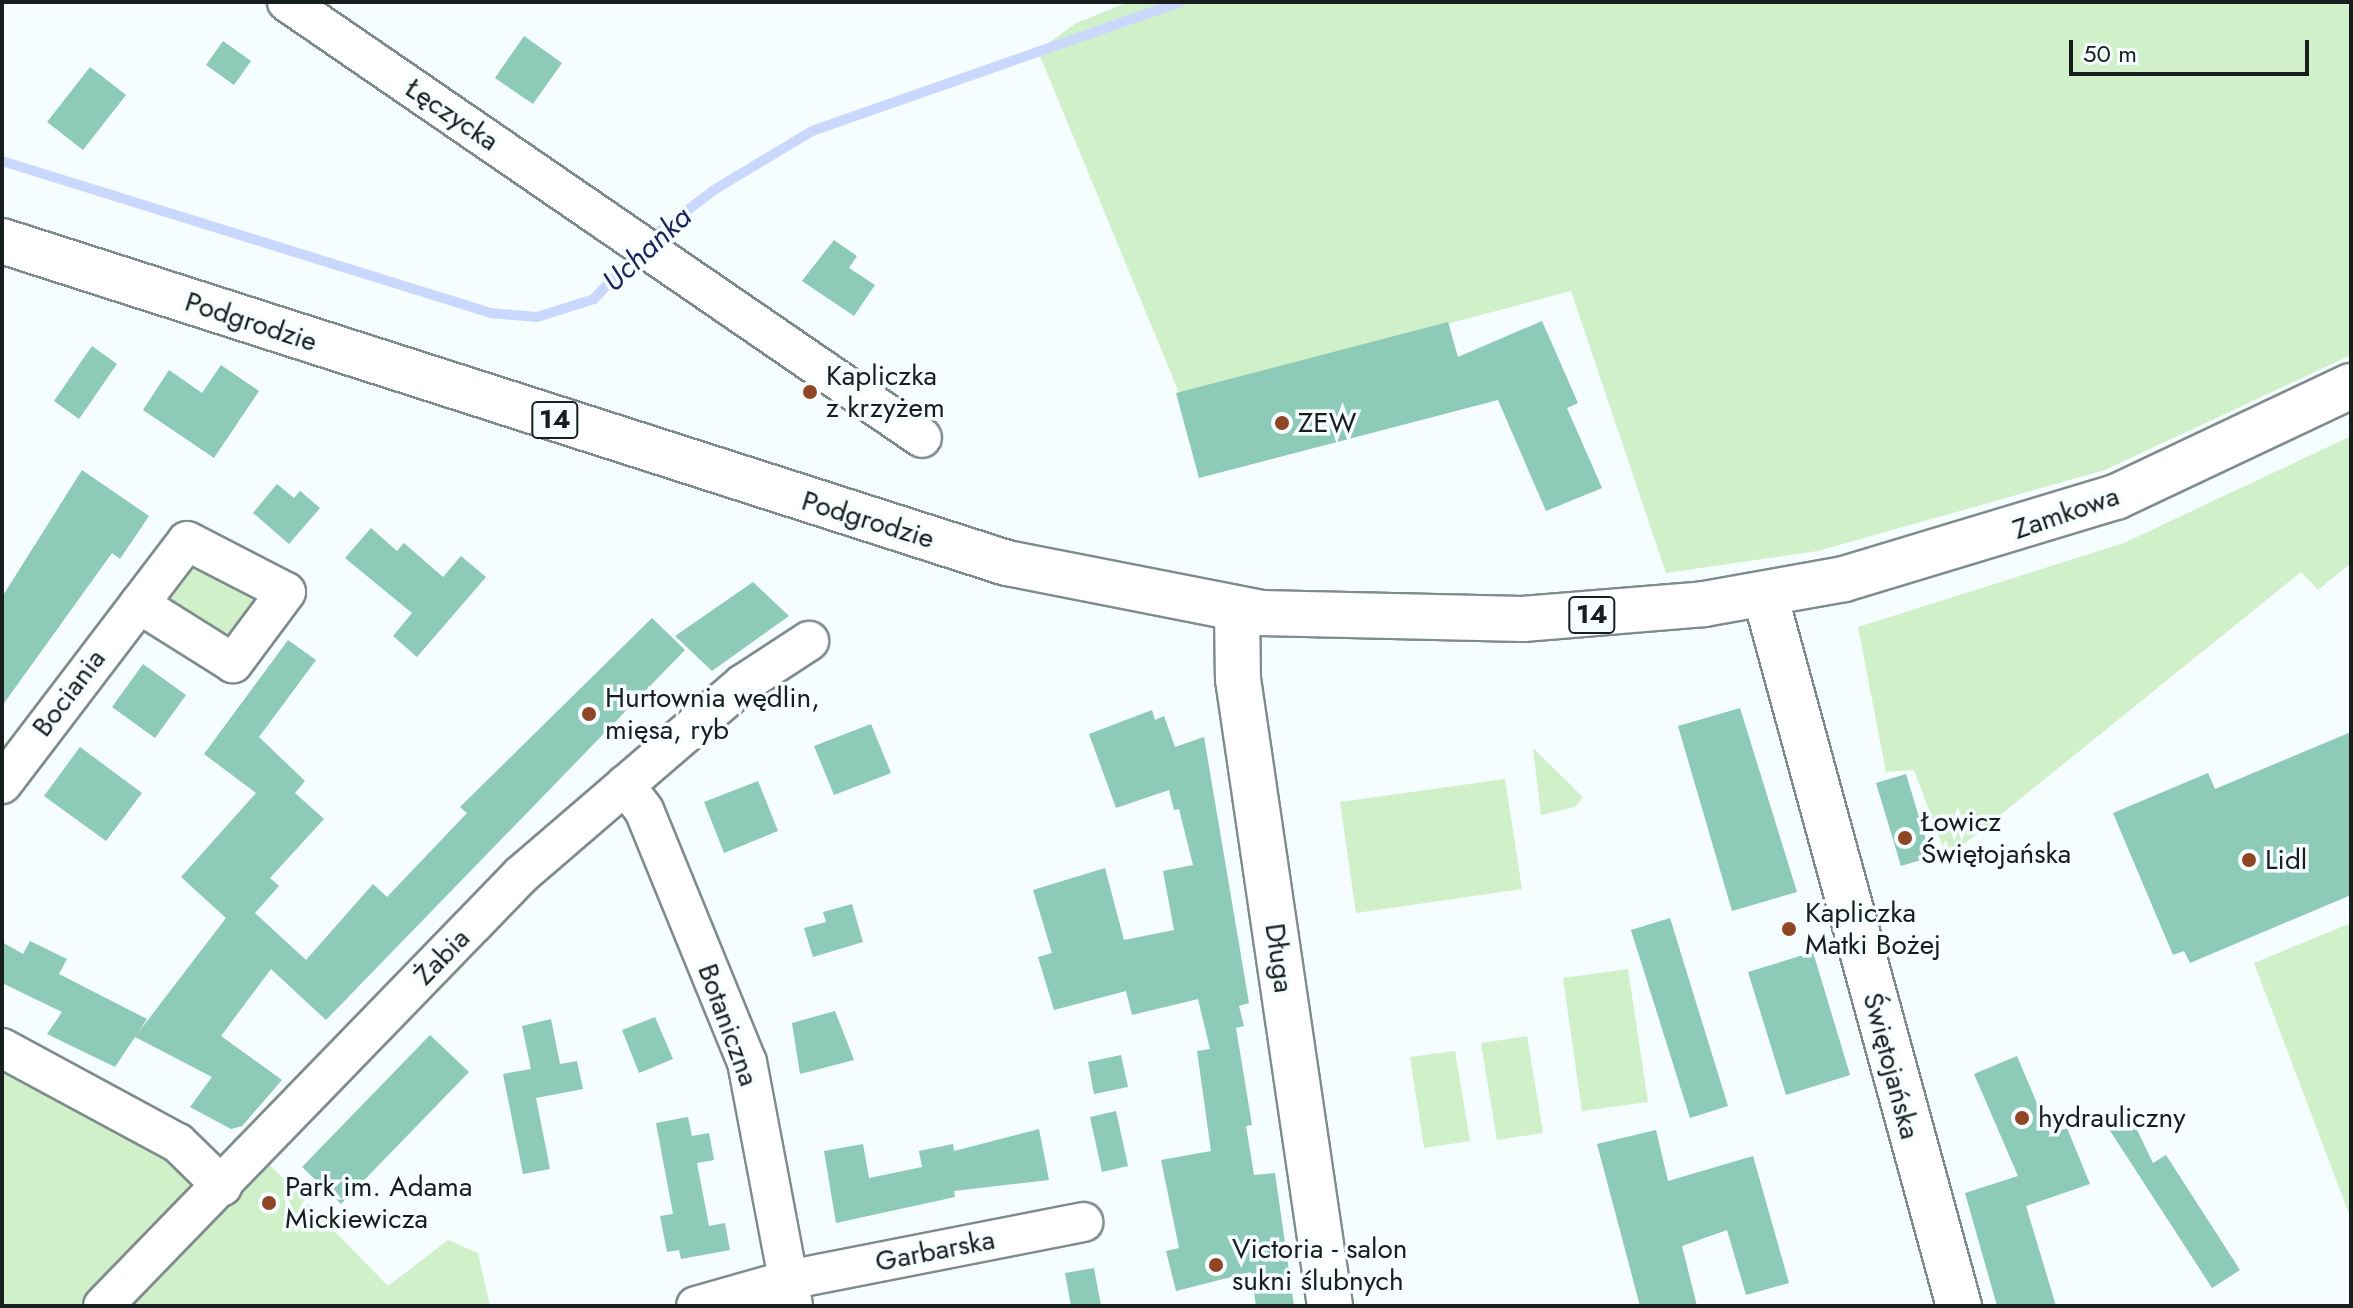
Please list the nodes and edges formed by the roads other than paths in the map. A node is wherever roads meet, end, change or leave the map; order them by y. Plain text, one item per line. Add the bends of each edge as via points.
1 (287, 2) edge
2 (2, 241) edge
3 (2351, 386) edge
4 (922, 438) dead end
5 (1765, 595) junction
6 (139, 604) dead end
7 (1237, 610) junction
8 (809, 641) dead end
9 (2, 784) edge
10 (625, 785) junction
11 (2, 1048) edge
12 (222, 1186) junction
13 (1083, 1222) dead end
14 (790, 1293) edge
15 (103, 1306) edge
16 (696, 1306) edge
17 (1330, 1306) edge
18 (1959, 1306) edge

1 - 4 street, Łęczycka
2 - 7 main road, Podgrodzie / 14 via 1007,563
3 - 5 main road, Zamkowa / 14 via 2116,497 1929,557
5 - 7 main road, Podgrodzie / 14 via 1523,619
5 - 18 main road, Świętojańska
6 - 9 street, Bociania
7 - 17 main road, Długa via 1238,679
8 - 10 street, Żabia via 743,684
10 - 12 street, Żabia via 522,874
10 - 14 street, Botaniczna via 644,810 747,1062
11 - 12 street via 178,1143
12 - 15 street, Żabia
13 - 14 street, Garbarska
14 - 16 street

